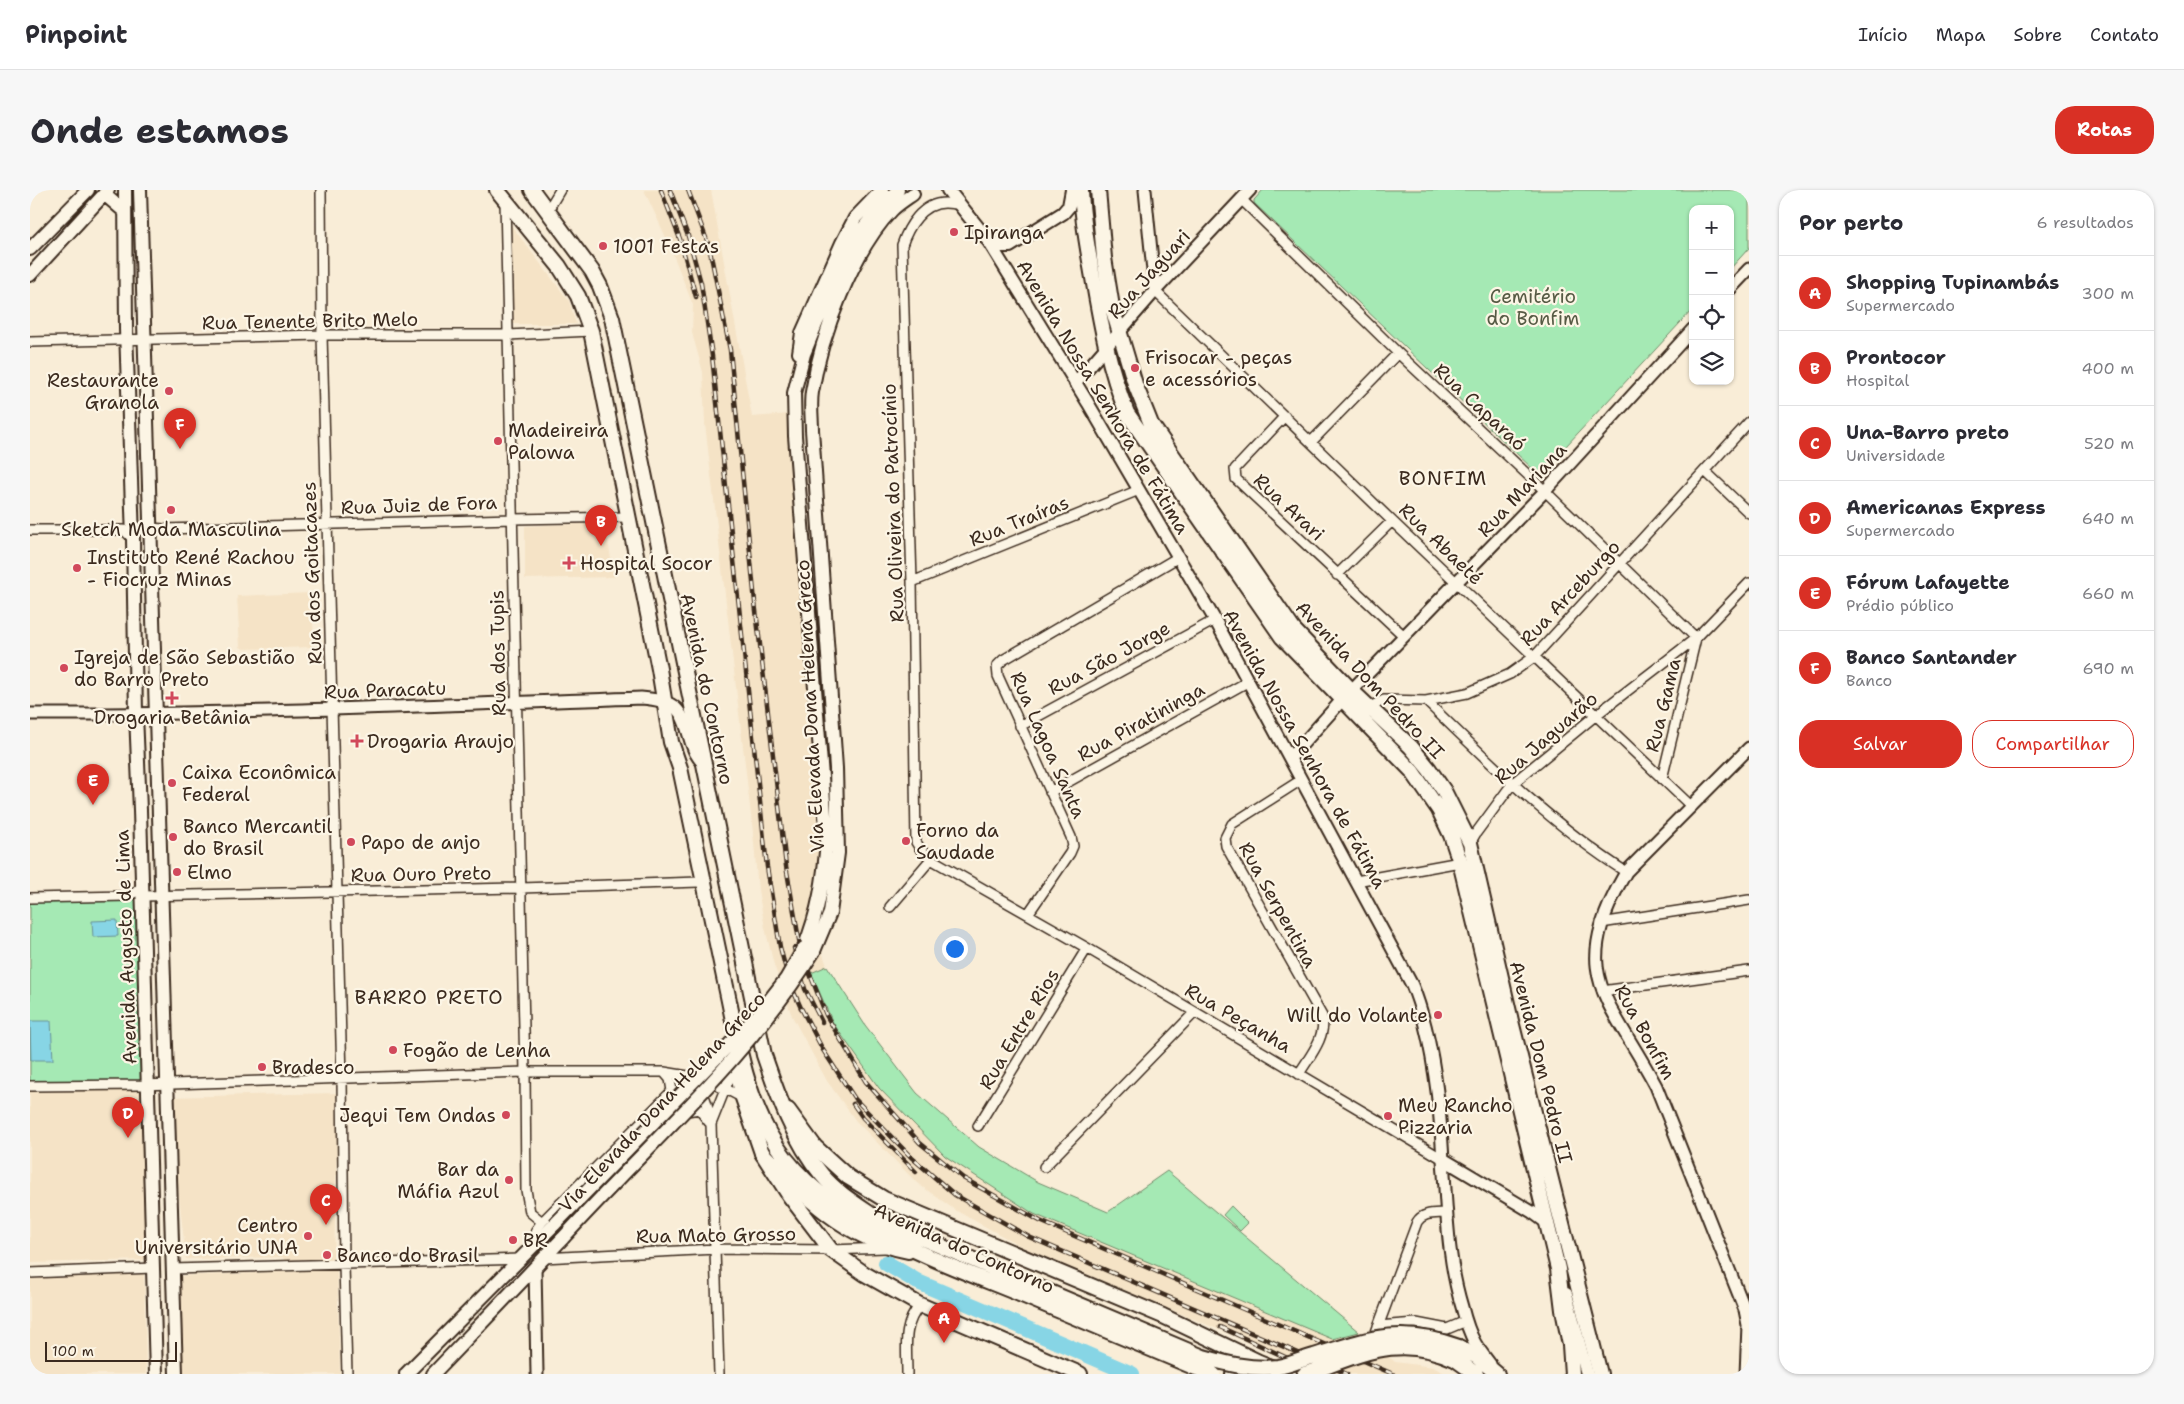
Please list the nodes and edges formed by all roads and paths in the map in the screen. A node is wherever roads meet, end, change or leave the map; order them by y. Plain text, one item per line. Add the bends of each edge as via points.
1 (88, 190) edge
2 (124, 190) edge
3 (140, 190) edge
4 (321, 190) edge
5 (532, 190) edge
6 (560, 190) edge
7 (882, 190) edge
8 (898, 190) edge
9 (1144, 190) edge
10 (1250, 190) edge
11 (1074, 191) edge
12 (1100, 191) edge
13 (106, 192) edge
14 (501, 194) edge
15 (913, 194) dead end
16 (956, 196) edge
17 (1241, 199) junction
18 (548, 210) junction
19 (125, 212) junction
20 (987, 239) junction
21 (30, 249) edge
22 (1749, 269) edge
23 (30, 275) edge
24 (1734, 285) edge
25 (1155, 291) junction
26 (591, 332) junction
27 (1119, 333) junction
28 (1689, 333) edge
29 (322, 335) junction
30 (508, 335) junction
31 (127, 340) junction
32 (144, 340) junction
33 (30, 342) edge
34 (1105, 349) junction
35 (1398, 352) junction
36 (1075, 382) junction
37 (794, 393) junction
38 (1284, 416) junction
39 (1749, 422) edge
40 (1311, 442) junction
41 (1705, 471) junction
42 (1139, 490) junction
43 (1545, 491) junction
44 (1749, 513) edge
45 (629, 517) junction
46 (512, 519) junction
47 (1392, 521) junction
48 (327, 524) junction
49 (150, 528) junction
50 (30, 530) edge
51 (133, 539) junction
52 (1177, 558) junction
53 (1618, 564) junction
54 (1336, 574) junction
55 (912, 582) junction
56 (1457, 583) junction
57 (1749, 583) edge
58 (1215, 620) junction
59 (1404, 636) junction
60 (1696, 638) junction
61 (1534, 657) junction
62 (1249, 681) junction
63 (1347, 696) junction
64 (1426, 701) junction
65 (516, 702) junction
66 (665, 702) junction
67 (1370, 707) junction
68 (332, 710) junction
69 (30, 714) edge
70 (136, 714) junction
71 (155, 714) junction
72 (1596, 715) junction
73 (1020, 726) junction
74 (671, 742) junction
75 (1749, 748) edge
76 (1290, 758) junction
77 (704, 763) junction
78 (1662, 779) junction
79 (1301, 780) junction
80 (1512, 784) junction
81 (1050, 792) junction
82 (1692, 807) junction
83 (916, 842) joint
84 (1470, 843) junction
85 (932, 859) junction
86 (1460, 862) junction
87 (1626, 872) junction
88 (1356, 881) junction
89 (699, 882) junction
90 (521, 888) junction
91 (336, 892) junction
92 (162, 895) junction
93 (127, 896) junction
94 (143, 896) junction
95 (30, 898) edge
96 (1749, 900) edge
97 (890, 907) dead end
98 (1028, 914) junction
99 (1601, 923) junction
100 (1087, 948) junction
101 (809, 950) junction
102 (1749, 970) edge
103 (1602, 991) junction
104 (1194, 1013) junction
105 (735, 1064) junction
106 (526, 1072) junction
107 (664, 1072) junction
108 (1299, 1074) junction
109 (694, 1077) junction
110 (342, 1078) junction
111 (168, 1084) junction
112 (148, 1085) junction
113 (30, 1086) edge
114 (726, 1089) junction
115 (672, 1091) junction
116 (779, 1097) junction
117 (743, 1098) junction
118 (687, 1111) junction
119 (711, 1124) junction
120 (978, 1126) dead end
121 (762, 1153) junction
122 (1443, 1159) junction
123 (1044, 1168) dead end
124 (1446, 1213) junction
125 (542, 1222) junction
126 (1547, 1222) junction
127 (535, 1243) junction
128 (889, 1248) junction
129 (716, 1249) junction
130 (831, 1250) junction
131 (923, 1254) junction
132 (520, 1258) junction
133 (542, 1259) junction
134 (344, 1265) junction
135 (154, 1268) junction
136 (173, 1269) junction
137 (1558, 1269) junction
138 (30, 1273) edge
139 (920, 1305) junction
140 (1163, 1316) junction
141 (1466, 1321) junction
142 (1457, 1353) junction
143 (1259, 1362) junction
144 (1202, 1366) edge
145 (1598, 1373) edge
146 (156, 1374) edge
147 (176, 1374) edge
148 (347, 1374) edge
149 (406, 1374) edge
150 (432, 1374) edge
151 (537, 1374) edge
152 (719, 1374) edge
153 (907, 1374) edge
154 (1080, 1374) edge
155 (1213, 1374) edge
156 (1234, 1374) edge
157 (1289, 1374) edge
158 (1305, 1374) edge
159 (1476, 1374) edge
160 (1497, 1374) edge
161 (1572, 1374) edge
162 (1746, 1374) edge

1 - 21 main road
2 - 19 main road, Avenida Augusto de Lima
3 - 32 main road, Avenida Augusto de Lima
4 - 29 street, Rua dos Goitacazes
5 - 18 main road, Avenida do Contorno
6 - 18 street
7 - 37 main road via 856,218 842,243 802,333
8 - 37 main road, Via Elevada Dona Helena Greco via 863,228 845,260 808,346
9 - 25 street
10 - 17 street, Rua Jaguari
11 - 20 main road via 1063,213 1010,246 1001,246
11 - 34 main road, Avenida Dom Pedro II via 1082,216
12 - 27 main road, Avenida Dom Pedro II via 1104,258
13 - 19 main road
13 - 23 main road
14 - 26 main road, Avenida do Contorno via 564,273 578,296
14 - 30 street, Rua dos Tupis
15 - 101 main road, Via Elevada Dona Helena Greco via 893,210 873,234 855,265 828,326 812,394 836,768 838,853 830,913
16 - 20 main road, Avenida Nossa Senhora de Fátima
16 - 55 street, Rua Oliveira do Patrocínio via 932,206 916,220 906,233 902,246
17 - 25 street, Rua Jaguari
17 - 35 street, Rua Caparaó
18 - 77 main road, Avenida do Contorno via 592,271 612,318
19 - 31 main road, Avenida Augusto de Lima
20 - 36 street, Avenida Nossa Senhora de Fátima
22 - 24 street
25 - 27 street, Rua Jaguari
25 - 38 street, Rua Abaeté
26 - 30 street, Rua Tenente Brito Melo
26 - 45 main road, Avenida do Contorno
27 - 34 street, Rua Jaguari
27 - 63 main road, Avenida Dom Pedro II via 1144,411 1161,441 1292,629
28 - 43 street, Rua Mariana
29 - 30 street, Rua Tenente Brito Melo
29 - 32 street, Rua Tenente Brito Melo
29 - 48 street, Rua dos Goitacazes
30 - 46 street, Rua dos Tupis
31 - 32 street, Rua Tenente Brito Melo
31 - 33 street, Rua Tenente Brito Melo
31 - 51 main road, Avenida Augusto de Lima
32 - 49 main road, Avenida Augusto de Lima
34 - 36 street, Rua Jaguari
34 - 63 main road, Avenida Dom Pedro II via 1127,413 1282,637
35 - 40 street
35 - 43 street, Rua Caparaó
36 - 42 street, Avenida Nossa Senhora de Fátima
37 - 101 main road, Via Elevada Dona Helena Greco via 827,840 822,894
38 - 40 street, Rua Abaeté
38 - 54 street, Rua Arari via 1235,469 1235,477
39 - 41 street, Rua Arceburgo
40 - 47 street, Rua Abaeté
41 - 44 street
41 - 53 street, Rua Arceburgo
42 - 52 street, Avenida Nossa Senhora de Fátima
42 - 55 street, Rua Traíras
43 - 53 street, Rua Caparaó
43 - 56 street, Rua Mariana
45 - 46 street, Rua Juiz de Fora
45 - 66 main road, Avenida do Contorno
46 - 48 street, Rua Juiz de Fora
46 - 65 street, Rua dos Tupis
47 - 54 street
47 - 56 street, Rua Abaeté
48 - 49 street, Rua Juiz de Fora
48 - 68 street, Rua dos Goitacazes
49 - 71 main road, Avenida Augusto de Lima
50 - 51 street via 124,530
51 - 70 main road, Avenida Augusto de Lima
52 - 58 street, Avenida Nossa Senhora de Fátima
52 - 73 street, Rua Lagoa Santa via 999,663 996,670
53 - 60 street, Rua Caparaó
53 - 61 street, Rua Arceburgo
54 - 59 street, Rua Arari
55 - 83 street, Rua Oliveira do Patrocínio
56 - 59 street, Rua Mariana
56 - 61 street, Rua Abaeté
57 - 60 street, Rua Jaguarão
58 - 62 street, Avenida Nossa Senhora de Fátima
58 - 73 street, Rua São Jorge
59 - 63 street, Rua Mariana
60 - 72 street, Rua Jaguarão
60 - 78 street, Rua Gama
61 - 64 street, Rua Arceburgo via 1491,684 1467,693
61 - 72 street, Rua Abaeté
62 - 76 street, Avenida Nossa Senhora de Fátima
62 - 81 street, Rua Piratininga
63 - 67 main road, Avenida Dom Pedro II
63 - 76 street, Rua Mariana
63 - 86 main road, Avenida Dom Pedro II via 1412,771 1439,810
64 - 67 street, Rua Arceburgo via 1384,700
64 - 80 street
65 - 66 street, Rua Paracatu via 641,698
65 - 68 street, Rua Paracatu
65 - 90 street, Rua dos Tupis
66 - 74 main road, Avenida do Contorno
66 - 77 street via 683,716 696,756
67 - 84 main road, Avenida Dom Pedro II via 1429,769
68 - 71 street, Rua Paracatu
68 - 91 street, Rua dos Goitacazes
69 - 70 street, Rua Paracatu
70 - 71 street, Rua Paracatu
70 - 94 main road, Avenida Augusto de Lima
71 - 92 main road, Avenida Augusto de Lima
72 - 78 street, Rua Abaeté
72 - 80 street, Rua Jaguarão
73 - 81 street, Rua Lagoa Santa
74 - 89 main road, Avenida do Contorno
74 - 131 main road, Avenida do Contorno via 680,768 739,1045 768,1133 801,1175 838,1208
75 - 82 street, Rua Bonfim
76 - 79 street, Avenida Nossa Senhora de Fátima
77 - 116 main road, Avenida do Contorno via 764,1055
78 - 82 street, Rua Abaeté
79 - 88 street, Avenida Nossa Senhora de Fátima
79 - 108 street, Rua Serpentina via 1232,824 1225,838 1226,846 1322,1016 1323,1033
80 - 84 street, Rua Jaguarão
80 - 87 street via 1594,852
81 - 98 street, Rua Lagoa Santa via 1073,846
82 - 87 street, Rua Bonfim
83 - 85 street, Rua Peçanha
84 - 86 street, Rua Jaguarão
84 - 145 main road, Avenida Dom Pedro II
85 - 97 street
85 - 98 street, Rua Peçanha
86 - 88 street
86 - 126 main road, Avenida Dom Pedro II
87 - 99 street, Rua Bonfim
88 - 122 street, Avenida Nossa Senhora de Fátima via 1420,1003 1428,1039
89 - 90 street, Rua Ouro Preto
89 - 105 main road, Avenida do Contorno
90 - 91 street, Rua Ouro Preto
90 - 106 street, Rua dos Tupis
91 - 92 street, Rua Ouro Preto
91 - 110 street, Rua dos Goitacazes
92 - 94 street, Rua Ouro Preto
92 - 111 main road, Avenida Augusto de Lima
93 - 94 street
93 - 94 street via 136,892
93 - 95 street
94 - 112 main road, Avenida Augusto de Lima
96 - 99 street
98 - 100 street, Rua Peçanha
99 - 103 street, Rua Bonfim via 1596,953 1597,978
100 - 104 street, Rua Peçanha
100 - 120 street, Rua Entre Rios
101 - 127 main road, Via Elevada Dona Helena Greco, bridge via 757,1016
101 - 133 main road, Via Elevada Dona Helena Greco, bridge via 791,988 746,1044
102 - 103 street
103 - 162 street, Rua Bonfim via 1656,1086 1745,1310 1748,1325
104 - 108 street, Rua Peçanha
104 - 123 street
105 - 114 street
105 - 117 main road, Avenida do Contorno
106 - 107 street
106 - 110 street
106 - 125 street, Rua dos Tupis via 526,1190 530,1212
107 - 109 street
107 - 115 street via 670,1079
108 - 122 street, Rua Peçanha
109 - 114 street
109 - 119 street via 705,1096
110 - 111 street
110 - 134 street, Rua dos Goitacazes
111 - 112 street
111 - 136 main road, Avenida Augusto de Lima
112 - 113 street
112 - 135 main road, Avenida Augusto de Lima
114 - 117 street
114 - 119 street
115 - 118 street via 686,1098
115 - 125 street
116 - 140 main road, Avenida do Contorno via 815,1147 848,1177 884,1199
116 - 144 main road, Avenida do Contorno via 798,1138 823,1176 878,1220
117 - 121 main road, Avenida do Contorno
118 - 119 street via 699,1109
118 - 133 street via 560,1249
119 - 129 street
121 - 128 main road via 806,1199 853,1231
121 - 130 main road, Avenida do Contorno
122 - 124 street, Avenida Nossa Senhora de Fátima
122 - 126 street, Rua Peçanha
124 - 141 street, Avenida Nossa Senhora de Fátima via 1455,1286
124 - 141 street via 1420,1216 1377,1329 1416,1323 1447,1329
125 - 127 street via 536,1230
126 - 137 main road, Avenida Dom Pedro II
127 - 132 main road, Via Elevada Dona Helena Greco
128 - 130 street, Rua Mato Grosso
128 - 131 main road
129 - 130 street, Rua Mato Grosso
129 - 133 street, Rua Mato Grosso
129 - 152 street
130 - 139 main road, Avenida do Contorno via 865,1274
131 - 144 main road, Avenida do Contorno
132 - 134 street
132 - 149 main road, Via Elevada Dona Helena Greco
133 - 150 main road, Via Elevada Dona Helena Greco
133 - 151 street
134 - 136 street
134 - 148 street, Rua dos Goitacazes
135 - 138 street
135 - 146 main road, Avenida Augusto de Lima
136 - 147 main road, Avenida Augusto de Lima
137 - 145 main road, Avenida Dom Pedro II via 1576,1331
137 - 161 main road
139 - 153 street via 906,1329
139 - 154 main road, Avenida do Contorno
140 - 143 main road, Avenida do Contorno
140 - 144 main road via 1210,1350 1214,1359
141 - 160 street, Avenida Nossa Senhora de Fátima via 1475,1342
142 - 144 main road, Avenida do Contorno, bridge via 1425,1337 1388,1335 1279,1367
142 - 158 main road, Avenida do Contorno, bridge via 1392,1347 1364,1353
142 - 159 main road, Avenida do Contorno
142 - 160 main road, Avenida do Contorno via 1477,1357
143 - 156 main road
143 - 157 main road, Avenida do Contorno
144 - 155 main road, Avenida do Contorno, bridge

